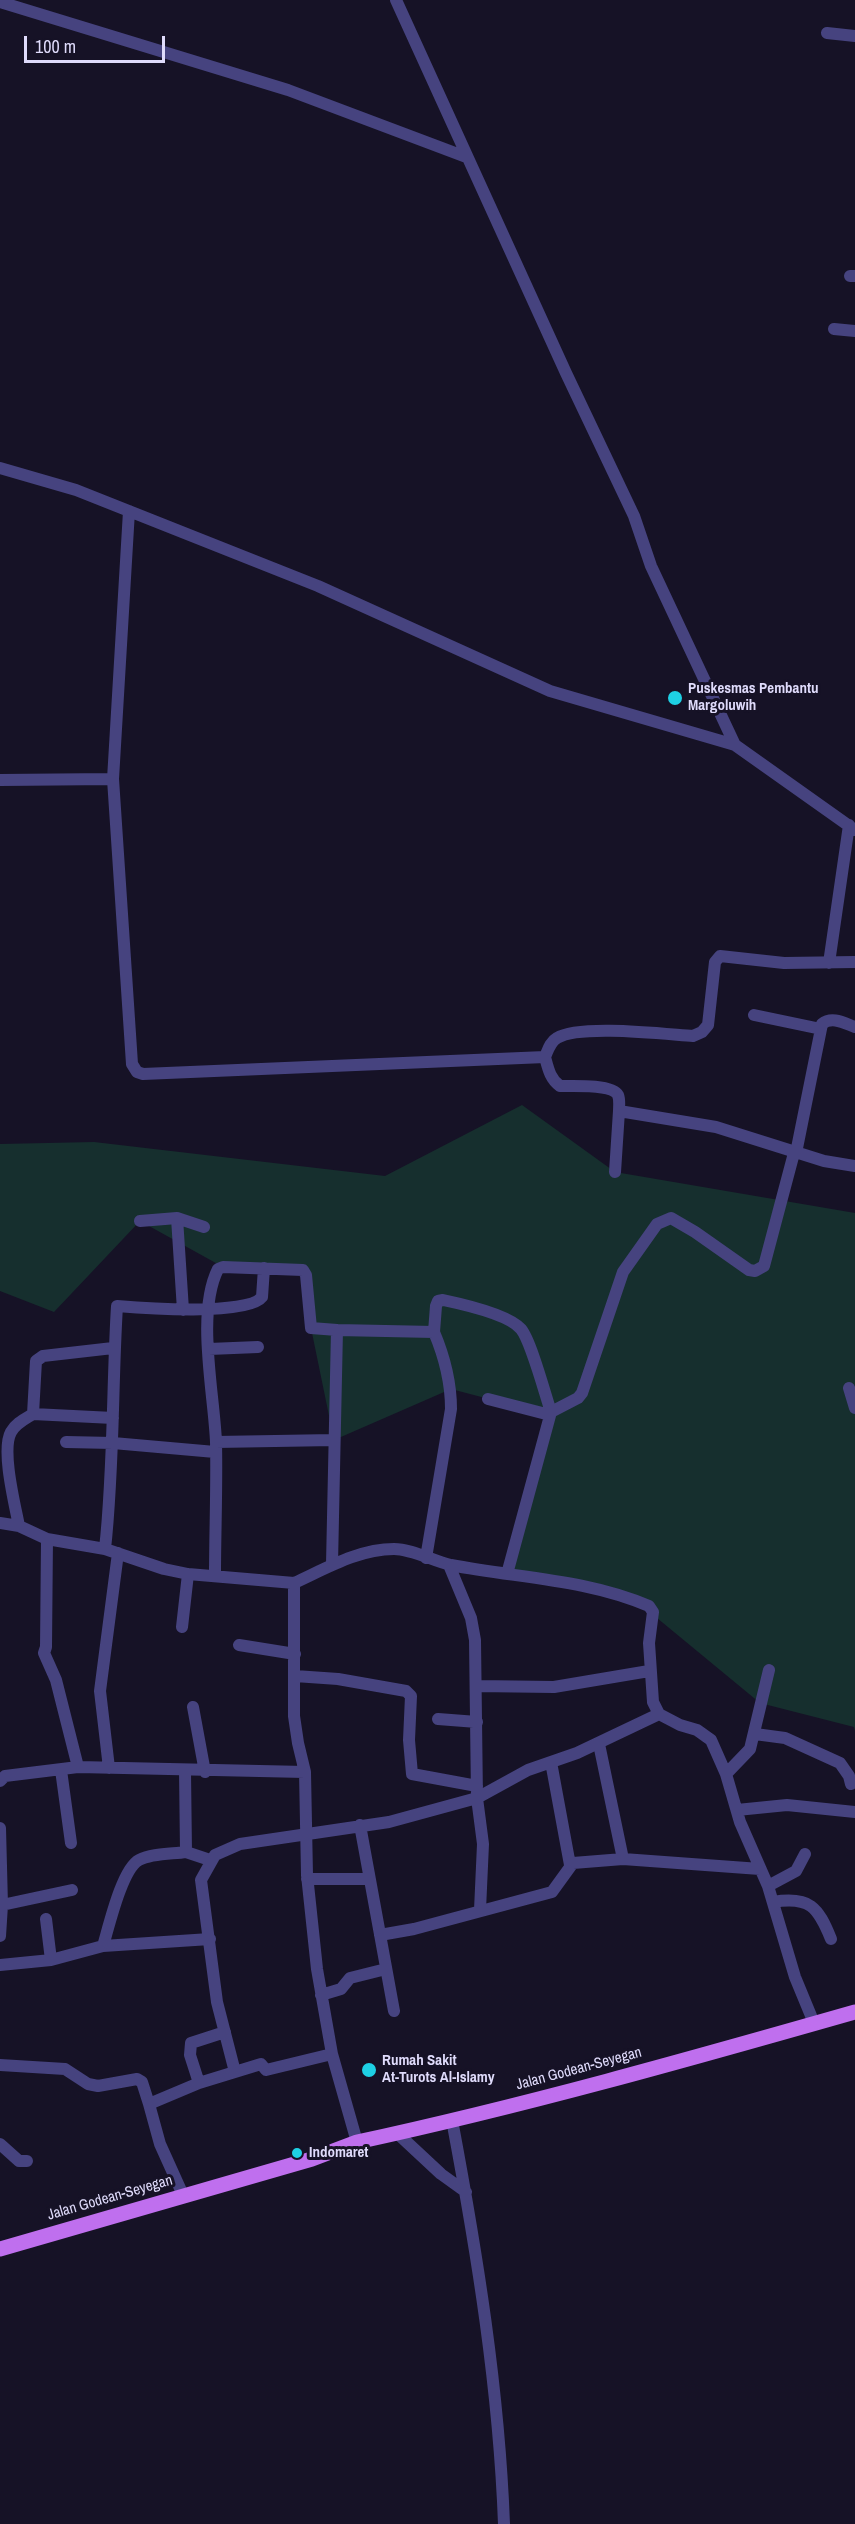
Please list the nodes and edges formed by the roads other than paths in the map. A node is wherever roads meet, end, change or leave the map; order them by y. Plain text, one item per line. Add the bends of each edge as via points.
1 (396, 0) edge
2 (0, 2) edge
3 (827, 33) dead end
4 (855, 36) edge
5 (466, 157) junction
6 (834, 329) dead end
7 (855, 331) edge
8 (0, 468) edge
9 (129, 511) junction
10 (735, 745) junction
11 (112, 778) junction
12 (0, 780) edge
13 (852, 828) edge
14 (855, 962) edge
15 (829, 963) junction
16 (754, 1015) dead end
17 (855, 1027) edge
18 (821, 1029) junction
19 (545, 1057) junction
20 (619, 1111) junction
21 (795, 1153) junction
22 (855, 1166) edge
23 (615, 1172) dead end
24 (177, 1218) junction
25 (140, 1221) dead end
26 (204, 1227) dead end
27 (264, 1268) junction
28 (209, 1309) junction
29 (183, 1310) junction
30 (337, 1330) junction
31 (434, 1332) junction
32 (258, 1347) dead end
33 (113, 1348) junction
34 (209, 1349) junction
35 (849, 1388) dead end
36 (488, 1399) dead end
37 (855, 1408) edge
38 (33, 1414) junction
39 (551, 1414) junction
40 (113, 1418) junction
41 (334, 1440) junction
42 (66, 1442) dead end
43 (113, 1443) junction
44 (216, 1447) junction
45 (0, 1523) edge
46 (19, 1526) junction
47 (48, 1539) junction
48 (105, 1549) junction
49 (118, 1553) junction
50 (426, 1558) junction
51 (332, 1564) junction
52 (449, 1564) junction
53 (188, 1574) junction
54 (507, 1574) junction
55 (215, 1576) junction
56 (294, 1583) junction
57 (182, 1627) dead end
58 (239, 1645) dead end
59 (295, 1654) junction
60 (769, 1670) dead end
61 (650, 1671) junction
62 (295, 1676) junction
63 (476, 1686) junction
64 (193, 1707) dead end
65 (659, 1714) junction
66 (438, 1719) dead end
67 (477, 1722) junction
68 (755, 1734) junction
69 (599, 1744) junction
70 (551, 1762) junction
71 (78, 1767) junction
72 (109, 1768) junction
73 (61, 1770) junction
74 (185, 1771) junction
75 (205, 1772) junction
76 (305, 1772) junction
77 (726, 1774) junction
78 (0, 1781) edge
79 (851, 1784) dead end
80 (477, 1792) junction
81 (737, 1810) junction
82 (855, 1812) edge
83 (360, 1825) junction
84 (0, 1828) edge
85 (306, 1836) junction
86 (71, 1843) dead end
87 (186, 1852) junction
88 (805, 1854) dead end
89 (623, 1859) junction
90 (210, 1860) junction
91 (570, 1865) junction
92 (760, 1869) junction
93 (307, 1879) junction
94 (369, 1879) junction
95 (768, 1886) junction
96 (72, 1890) dead end
97 (773, 1902) junction
98 (2, 1905) junction
99 (480, 1910) junction
100 (46, 1919) dead end
101 (380, 1935) junction
102 (0, 1936) edge
103 (210, 1938) junction
104 (831, 1939) dead end
105 (103, 1946) junction
106 (51, 1960) junction
107 (0, 1965) edge
108 (386, 1969) junction
109 (321, 1995) junction
110 (394, 2011) dead end
111 (855, 2012) edge
112 (814, 2023) junction
113 (225, 2031) junction
114 (333, 2054) junction
115 (0, 2065) edge
116 (236, 2072) junction
117 (200, 2083) junction
118 (149, 2104) junction
119 (452, 2120) junction
120 (397, 2133) junction
121 (357, 2142) junction
122 (0, 2144) edge
123 (27, 2161) dead end
124 (466, 2192) junction
125 (183, 2195) junction
126 (0, 2249) edge
127 (504, 2524) edge

1 - 5 street
2 - 5 street via 288,90
3 - 4 street
5 - 10 street via 634,516 651,566
6 - 7 street
8 - 9 street via 76,490
9 - 10 street via 318,586 550,691
9 - 11 street
10 - 13 street
11 - 12 street
11 - 19 street via 132,1064 137,1072
13 - 15 street
14 - 15 street
15 - 19 street via 720,956 715,962 708,1025 702,1032 693,1036 573,1032 552,1041
16 - 18 street
17 - 18 street via 829,1020
18 - 21 street
19 - 20 street via 555,1083 613,1090 618,1095
20 - 21 street via 716,1127
20 - 23 street
21 - 22 street
21 - 39 street via 764,1266 749,1270 671,1218 661,1222 623,1272 582,1393
24 - 25 street
24 - 26 street
24 - 29 street
27 - 28 street via 259,1301
27 - 28 street via 218,1269
27 - 30 street via 304,1270 311,1327
28 - 29 street
28 - 34 street
29 - 33 street via 117,1306
30 - 31 street
30 - 41 street
31 - 39 street via 435,1306 443,1300 515,1324 525,1335
31 - 50 street via 447,1364 451,1409
32 - 34 street
33 - 38 street via 39,1357
33 - 40 street
34 - 44 street
35 - 37 street
36 - 39 street
38 - 40 street
38 - 46 street via 19,1422 8,1440
39 - 54 street
40 - 43 street
41 - 44 street
41 - 51 street
42 - 43 street
43 - 44 street
43 - 48 street
44 - 55 street
45 - 46 street
46 - 47 street
47 - 48 street
47 - 71 street via 44,1653 56,1680
48 - 49 street
49 - 53 street
49 - 72 street via 100,1691
50 - 51 street via 395,1549
50 - 52 street
51 - 56 street
52 - 54 street
52 - 63 street via 471,1618
53 - 55 street
53 - 57 street
54 - 61 street via 584,1584 649,1605 653,1612
55 - 56 street
56 - 59 street
58 - 59 street
59 - 62 street
60 - 68 street
61 - 63 street via 554,1687
61 - 65 street via 653,1702
62 - 76 street via 294,1716
62 - 80 street via 406,1691 411,1696 412,1774
63 - 67 street
64 - 75 street
65 - 69 street
65 - 77 street via 711,1740
66 - 67 street
67 - 80 street
68 - 77 street via 750,1749
68 - 79 street via 785,1738 840,1763
69 - 70 street
69 - 89 street
70 - 80 street
70 - 91 street
71 - 72 street
71 - 73 street
72 - 74 street
73 - 78 street via 5,1776
73 - 86 street
74 - 75 street
74 - 87 street
75 - 76 street
76 - 85 street
77 - 81 street
80 - 83 street via 389,1822
80 - 99 street via 483,1844
81 - 82 street via 787,1805
81 - 92 street
83 - 85 street
83 - 94 street
84 - 98 street
85 - 90 street via 240,1844
85 - 93 street
87 - 90 street
87 - 105 street via 135,1862 118,1897
88 - 95 street via 793,1874
89 - 91 street
89 - 92 street
90 - 103 street via 201,1880
91 - 99 street via 552,1892
92 - 95 street
93 - 94 street
93 - 109 street
94 - 101 street
95 - 97 street
96 - 98 street
97 - 104 street via 794,1899 812,1907 822,1916
97 - 112 street via 795,1977
98 - 102 street
99 - 101 street
100 - 106 street
101 - 108 street
103 - 105 street
103 - 113 street via 214,1984
105 - 106 street
106 - 107 street
108 - 109 street via 350,1978 341,1989
108 - 110 street
109 - 114 street
111 - 112 main road, Jalan Godean-Seyegan
112 - 119 main road, Jalan Godean-Seyegan
113 - 116 street
113 - 117 street via 191,2043 190,2055
114 - 116 street via 266,2070 261,2064
114 - 121 street
115 - 118 street via 65,2069 98,2086 137,2079 142,2082
116 - 117 street
117 - 118 street
118 - 125 street via 160,2144
119 - 120 main road, Jalan Godean-Seyegan
119 - 124 street
120 - 121 main road, Jalan Godean-Seyegan
120 - 124 street
121 - 125 main road, Jalan Godean-Seyegan via 312,2159
122 - 123 street via 19,2160
124 - 127 street via 488,2340
125 - 126 main road, Jalan Godean-Seyegan

